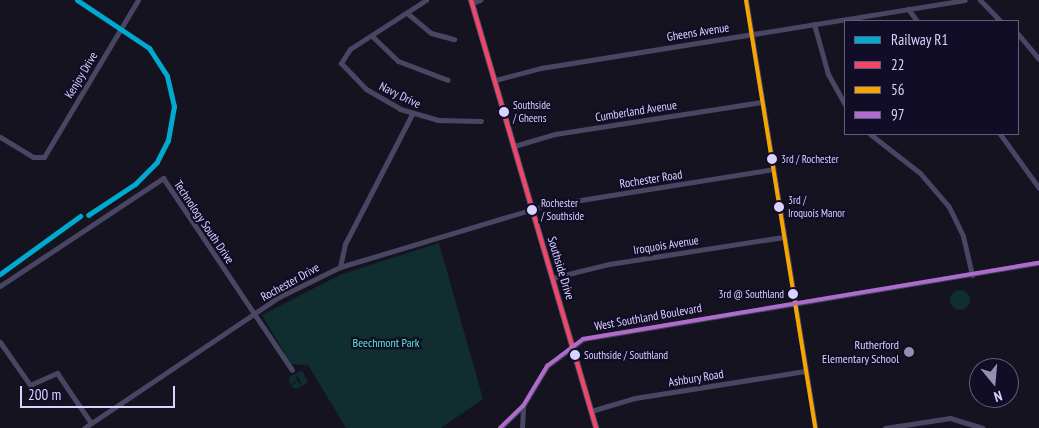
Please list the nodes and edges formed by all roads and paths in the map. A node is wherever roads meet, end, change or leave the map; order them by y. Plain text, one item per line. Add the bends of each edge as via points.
1 (138, 0) edge
2 (426, 0) edge
3 (480, 0) edge
4 (746, 0) edge
5 (965, 0) edge
6 (980, 0) edge
7 (472, 1) edge
8 (908, 9) junction
9 (407, 13) junction
10 (916, 20) edge
11 (999, 20) edge
12 (814, 24) junction
13 (751, 34) junction
14 (1019, 35) edge
15 (372, 36) junction
16 (454, 39) dead end
17 (1039, 59) edge
18 (448, 80) dead end
19 (495, 80) junction
20 (762, 102) junction
21 (844, 103) edge
22 (412, 114) junction
23 (481, 121) dead end
24 (871, 135) edge
25 (1001, 135) edge
26 (0, 137) edge
27 (514, 146) junction
28 (773, 169) junction
29 (1039, 188) edge
30 (533, 210) junction
31 (784, 237) junction
32 (1039, 263) edge
33 (340, 267) junction
34 (972, 276) junction
35 (552, 278) junction
36 (0, 286) edge
37 (794, 304) junction
38 (254, 314) junction
39 (0, 342) edge
40 (573, 345) junction
41 (292, 370) dead end
42 (805, 371) junction
43 (523, 406) junction
44 (591, 411) junction
45 (90, 423) junction
46 (916, 426) edge
47 (84, 428) edge
48 (500, 428) edge
49 (522, 428) edge
50 (596, 428) edge
51 (814, 428) edge
52 (885, 428) edge
53 (983, 428) edge

1 - 26 street, Kenjoy Drive via 40,159
2 - 9 street, Navy Drive
3 - 7 street
4 - 13 street
5 - 8 street, Gheens Avenue
6 - 11 street
7 - 19 main road, Southside Drive
8 - 10 street
8 - 12 street, Gheens Avenue
9 - 15 street, Navy Drive
9 - 16 street via 432,33
12 - 13 street, Gheens Avenue
12 - 21 street via 828,74
13 - 19 street, Gheens Avenue via 540,68
13 - 20 street
14 - 17 street
15 - 18 street via 398,61
15 - 22 street, Navy Drive via 341,56 342,66 373,94
19 - 27 main road, Southside Drive
20 - 27 street, Cumberland Avenue via 555,134
20 - 28 street
22 - 23 street, Navy Drive via 438,120
22 - 33 street via 346,244
24 - 34 street via 920,173 949,207 963,236
25 - 29 street
27 - 30 main road, Southside Drive
28 - 30 street, Rochester Road
28 - 31 street
30 - 33 street, Rochester Drive
30 - 35 main road, Southside Drive
31 - 35 street, Iroquois Avenue via 609,264
31 - 37 street
32 - 34 street, West Southland Boulevard
33 - 38 street, Rochester Drive
34 - 37 street, West Southland Boulevard
35 - 40 main road, Southside Drive
36 - 38 street, Technology South Drive via 163,178
37 - 40 street, West Southland Boulevard via 604,334
37 - 42 street
38 - 41 street
38 - 45 street, Rochester Drive
39 - 45 street via 30,385 56,373
40 - 43 street, West Southland Boulevard via 547,366
40 - 44 main road, Southside Drive
42 - 44 street, Ashbury Road via 635,398
42 - 51 street
43 - 48 street, West Southland Boulevard
43 - 49 street
44 - 50 main road, Southside Drive
45 - 47 street, Rochester Drive
46 - 52 street
46 - 53 street via 950,418

